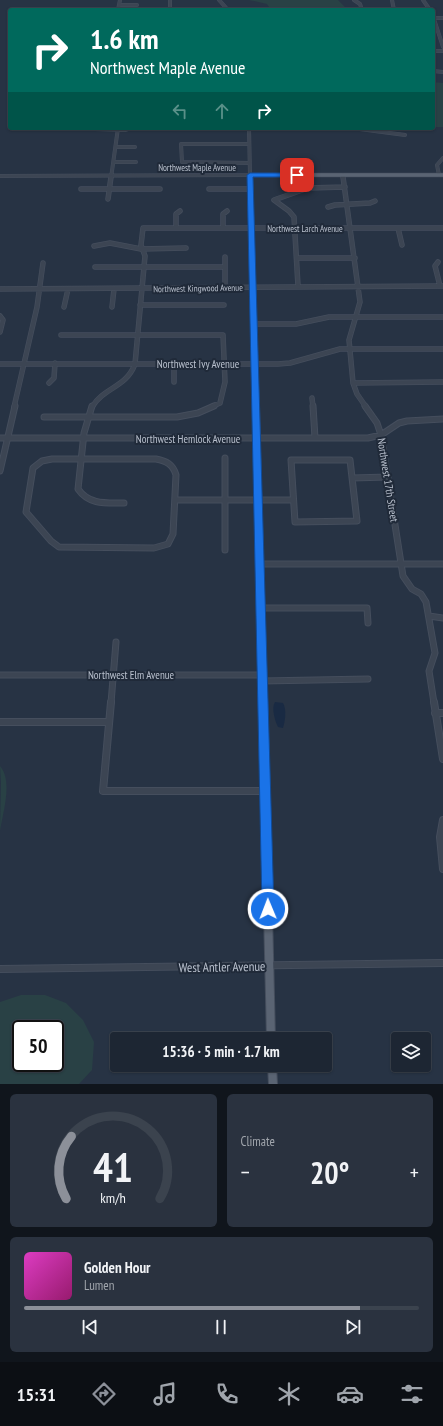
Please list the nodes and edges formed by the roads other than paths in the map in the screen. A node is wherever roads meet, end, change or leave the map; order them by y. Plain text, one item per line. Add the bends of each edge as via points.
1 (120, 0) edge
2 (219, 0) edge
3 (354, 0) edge
4 (119, 5) junction
5 (137, 5) dead end
6 (118, 8) edge
7 (226, 8) edge
8 (361, 8) edge
9 (435, 23) edge
10 (443, 47) edge
11 (118, 130) edge
12 (249, 130) edge
13 (360, 130) edge
14 (405, 135) dead end
15 (249, 144) junction
16 (116, 147) junction
17 (135, 147) dead end
18 (443, 158) edge
19 (114, 162) junction
20 (136, 162) dead end
21 (249, 163) junction
22 (250, 175) junction
23 (343, 175) junction
24 (441, 175) edge
25 (0, 176) edge
26 (111, 176) junction
27 (345, 187) junction
28 (250, 189) junction
29 (81, 190) dead end
30 (109, 190) junction
31 (160, 190) dead end
32 (209, 190) dead end
33 (108, 199) dead end
34 (375, 201) dead end
35 (348, 205) junction
36 (328, 207) dead end
37 (180, 211) dead end
38 (227, 211) dead end
39 (176, 227) junction
40 (223, 228) junction
41 (252, 228) junction
42 (295, 228) junction
43 (351, 228) junction
44 (398, 228) junction
45 (443, 228) edge
46 (402, 245) dead end
47 (94, 246) dead end
48 (142, 248) junction
49 (186, 248) dead end
50 (225, 257) dead end
51 (297, 258) junction
52 (355, 258) junction
53 (438, 262) dead end
54 (43, 263) dead end
55 (225, 266) junction
56 (95, 267) dead end
57 (144, 267) junction
58 (298, 286) junction
59 (358, 286) junction
60 (442, 286) edge
61 (225, 287) junction
62 (253, 287) junction
63 (0, 289) edge
64 (38, 289) junction
65 (68, 289) junction
66 (114, 289) junction
67 (141, 289) junction
68 (140, 305) junction
69 (224, 305) dead end
70 (64, 307) dead end
71 (112, 307) dead end
72 (1, 316) edge
73 (356, 317) junction
74 (443, 317) edge
75 (254, 324) junction
76 (0, 332) edge
77 (137, 335) junction
78 (61, 336) dead end
79 (349, 348) junction
80 (443, 349) edge
81 (55, 363) junction
82 (0, 364) edge
83 (24, 364) junction
84 (135, 364) junction
85 (174, 364) junction
86 (225, 364) junction
87 (254, 364) junction
88 (174, 382) dead end
89 (443, 382) edge
90 (49, 383) dead end
91 (353, 383) junction
92 (312, 398) dead end
93 (44, 417) dead end
94 (88, 417) junction
95 (443, 420) edge
96 (381, 435) junction
97 (0, 438) edge
98 (7, 438) junction
99 (256, 438) junction
100 (316, 438) junction
101 (84, 439) junction
102 (1, 458) edge
103 (225, 458) dead end
104 (82, 460) junction
105 (0, 471) edge
106 (388, 477) junction
107 (352, 478) junction
108 (175, 500) junction
109 (224, 500) junction
110 (258, 500) junction
111 (293, 500) junction
112 (124, 503) dead end
113 (225, 550) dead end
114 (260, 564) junction
115 (443, 564) edge
116 (401, 565) junction
117 (261, 608) junction
118 (428, 616) junction
119 (443, 618) edge
120 (368, 623) dead end
121 (116, 642) dead end
122 (0, 675) edge
123 (113, 676) junction
124 (262, 678) junction
125 (368, 679) dead end
126 (435, 713) junction
127 (443, 713) edge
128 (0, 722) edge
129 (109, 722) junction
130 (443, 759) edge
131 (264, 791) junction
132 (443, 820) edge
133 (443, 869) edge
134 (443, 963) edge
135 (269, 966) junction
136 (0, 969) edge
137 (271, 1032) edge
138 (272, 1072) edge
139 (273, 1084) edge

1 - 4 street
2 - 7 street
3 - 8 street
4 - 5 street
4 - 6 street
9 - 10 street
11 - 16 street
12 - 15 street
13 - 14 street
15 - 21 street
15 - 21 street via 181,144 182,162
16 - 17 street
16 - 19 street
18 - 24 street via 436,166
19 - 20 street
19 - 26 street
21 - 22 street
22 - 23 main road, Northwest Maple Avenue
22 - 26 street, Northwest Maple Avenue
22 - 28 main road
23 - 24 main road, Northwest Maple Avenue
23 - 27 street, Northwest 17th Street
25 - 26 street, Northwest Maple Avenue
26 - 30 street
27 - 35 street, Northwest 17th Street
27 - 42 street via 308,188 274,200 294,217
28 - 32 street
28 - 41 main road
29 - 30 street
30 - 31 street
30 - 33 street
34 - 35 street
35 - 36 street
35 - 43 street, Northwest 17th Street
37 - 39 street via 176,214
38 - 40 street via 223,214
39 - 40 street, Northwest Larch Avenue
39 - 48 street, Northwest Larch Avenue via 143,228
40 - 41 street, Northwest Larch Avenue
41 - 42 street, Northwest Larch Avenue
41 - 62 main road
42 - 43 street, Northwest Larch Avenue
42 - 51 street
43 - 44 street, Northwest Larch Avenue
43 - 52 street, Northwest 17th Street
44 - 45 street, Northwest Larch Avenue
44 - 46 street
47 - 48 street via 100,243 114,243
48 - 49 street
48 - 57 street via 145,256
50 - 55 street
51 - 52 street
51 - 58 street
52 - 59 street, Northwest 17th Street
53 - 60 street via 435,266
54 - 64 street
55 - 57 street
55 - 61 street
56 - 57 street
57 - 67 street
58 - 59 street, Northwest Kingwood Avenue
58 - 62 street, Northwest Kingwood Avenue
59 - 60 street, Northwest Kingwood Avenue
59 - 73 street, Northwest 17th Street via 360,302
61 - 62 street, Northwest Kingwood Avenue
61 - 67 street, Northwest Kingwood Avenue
62 - 75 main road
63 - 64 street, Northwest Kingwood Avenue
64 - 65 street, Northwest Kingwood Avenue
64 - 83 street
65 - 66 street, Northwest Kingwood Avenue
65 - 70 street
66 - 67 street, Northwest Kingwood Avenue
66 - 71 street
67 - 68 street
68 - 69 street
68 - 77 street
72 - 76 street via 3,320
73 - 74 street
73 - 75 street via 329,317 296,324
73 - 79 street, Northwest 17th Street
75 - 87 main road
77 - 78 street
77 - 84 street
77 - 86 street via 223,335
79 - 80 street, Northwest Ivy Avenue
79 - 87 street, Northwest Ivy Avenue via 332,350 290,363
79 - 91 street, Northwest 17th Street
81 - 83 street, Northwest Ivy Avenue
81 - 84 street, Northwest Ivy Avenue
81 - 90 street via 54,378
82 - 83 street, Northwest Ivy Avenue
83 - 98 street
84 - 85 street, Northwest Ivy Avenue
84 - 94 street via 131,375 122,385 100,397 91,406
85 - 86 street, Northwest Ivy Avenue
85 - 88 street
86 - 87 street, Northwest Ivy Avenue
86 - 94 street via 225,382 220,403 198,413 177,417
87 - 99 main road
89 - 91 street
91 - 96 street, Northwest 17th Street
92 - 100 street
93 - 94 street
94 - 101 street
95 - 96 street, Northwest Hemlock Avenue via 407,421
96 - 100 street, Northwest Hemlock Avenue via 368,438
96 - 106 street, Northwest 17th Street
97 - 98 street, Northwest Hemlock Avenue
98 - 101 street, Northwest Hemlock Avenue
98 - 102 street
99 - 100 street, Northwest Hemlock Avenue
99 - 101 street, Northwest Hemlock Avenue
99 - 110 main road
101 - 104 street
102 - 105 street
103 - 109 street
104 - 108 street via 156,459 171,463 176,475
104 - 108 street via 43,460 33,468 26,512 59,547 154,548 168,544 173,534
104 - 112 street via 78,489 87,500
106 - 107 street
106 - 116 street, Northwest 17th Street
107 - 111 street via 350,460 291,460
107 - 111 street via 356,521 295,522
108 - 109 street
109 - 110 street
109 - 113 street
110 - 111 street
110 - 114 main road
114 - 116 street
114 - 117 main road
115 - 116 street
116 - 118 street, Northwest 17th Street via 403,576 426,602
117 - 120 street via 366,608
117 - 124 main road
118 - 119 street
118 - 126 street, Northwest 17th Street via 435,653 429,671
121 - 123 street
122 - 123 street, Northwest Elm Avenue
123 - 124 street, Northwest Elm Avenue
123 - 129 street
124 - 125 street, Northwest Elm Avenue
124 - 131 main road
126 - 127 street
126 - 130 street, Northwest 17th Street
128 - 129 street
129 - 131 street via 102,791
131 - 135 main road
132 - 133 street via 440,837
134 - 135 street, West Antler Avenue
135 - 136 street, West Antler Avenue
135 - 137 main road
138 - 139 main road

